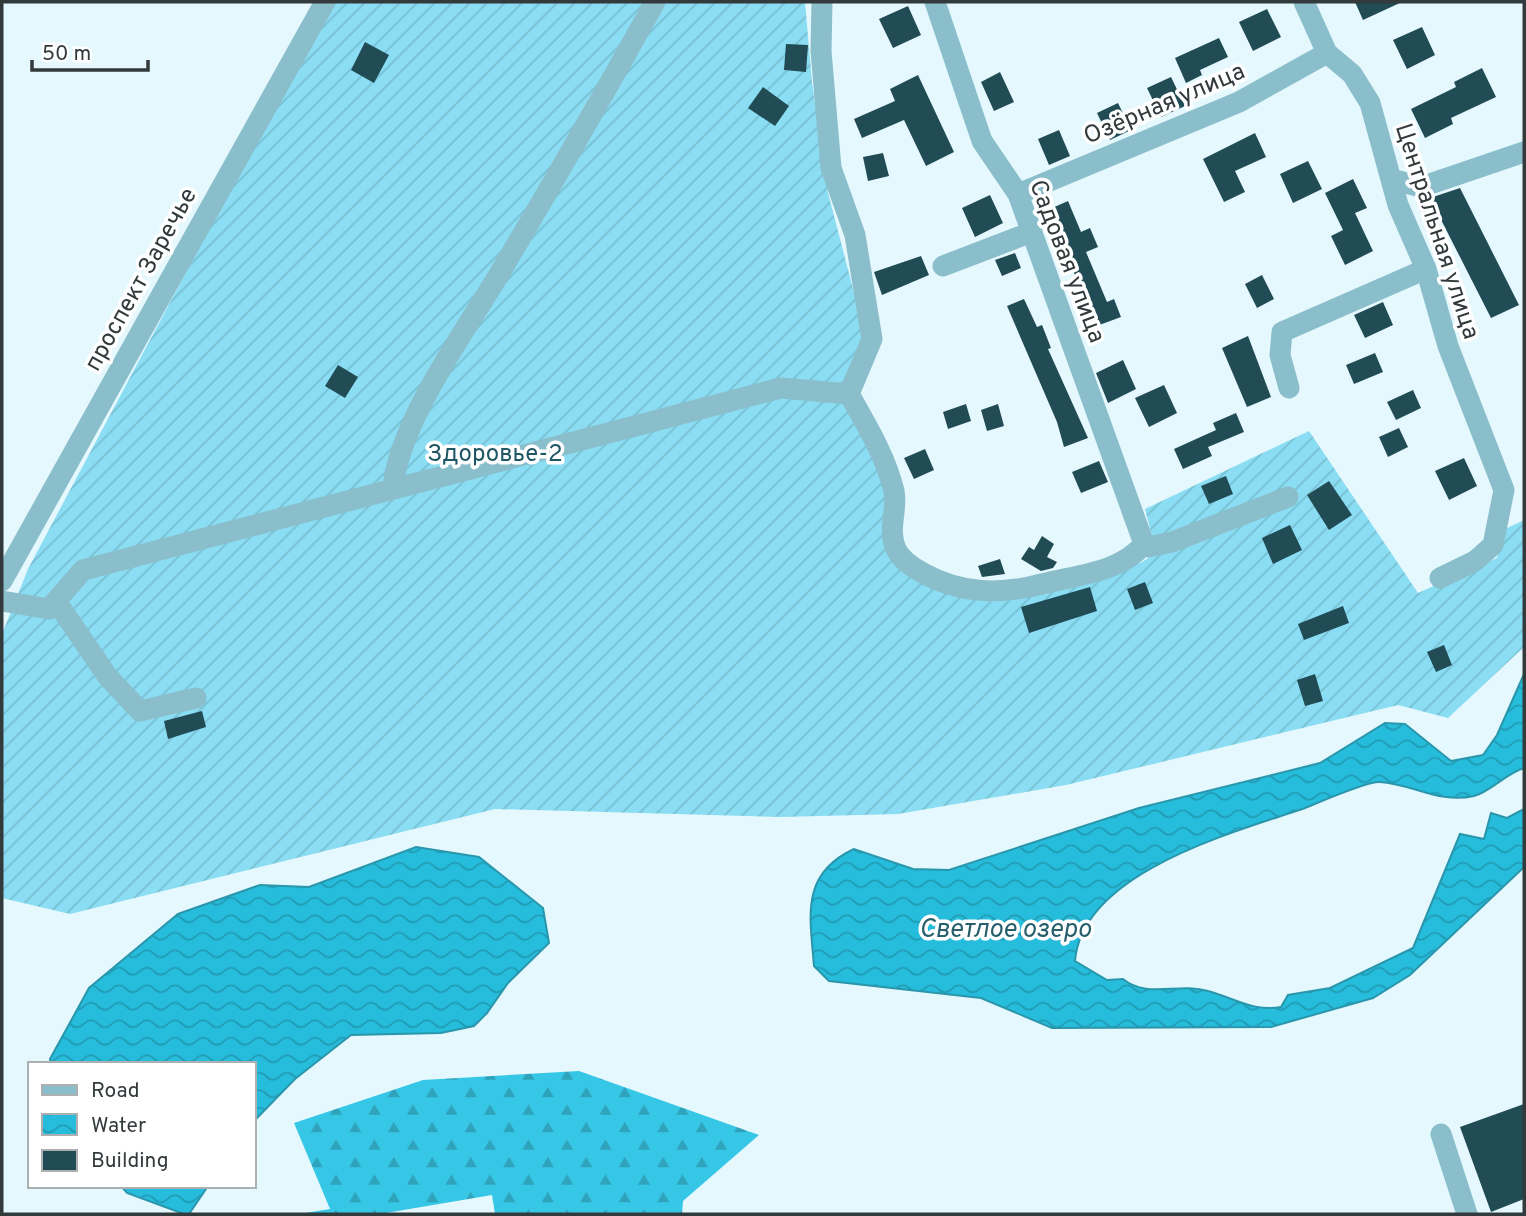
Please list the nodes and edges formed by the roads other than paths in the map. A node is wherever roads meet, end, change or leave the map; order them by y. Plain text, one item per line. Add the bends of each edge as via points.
1 (325, 2) edge
2 (655, 2) edge
3 (822, 2) edge
4 (935, 2) edge
5 (1304, 2) edge
6 (1328, 53) junction
7 (1524, 152) edge
8 (1391, 179) junction
9 (1017, 194) junction
10 (1031, 232) junction
11 (943, 266) dead end
12 (1426, 269) junction
13 (1289, 388) dead end
14 (849, 394) junction
15 (394, 489) junction
16 (1288, 497) dead end
17 (1144, 544) junction
18 (1440, 578) dead end
19 (2, 581) edge
20 (2, 601) edge
21 (56, 601) junction
22 (196, 698) dead end
23 (1441, 1134) dead end
24 (1467, 1214) edge

1 - 19 street, проспект Заречье
2 - 15 street via 434,386 395,466
3 - 14 street via 821,51 831,168 855,235 872,339
4 - 9 street, Садовая улица via 982,141
5 - 6 street, Центральная улица
6 - 8 street, Центральная улица via 1352,74 1370,103
6 - 9 street, Озёрная улица via 1239,102
7 - 8 street via 1421,187
8 - 12 street, Центральная улица
9 - 10 street, Садовая улица
10 - 11 street
10 - 17 street, Садовая улица
12 - 13 street via 1282,332 1280,355
12 - 18 street, Центральная улица via 1448,346 1504,489 1493,545 1475,561
14 - 15 street via 781,388
14 - 17 street via 873,437 894,492 891,531 896,551 909,566 946,586 984,593 1024,589 1097,572 1134,557
15 - 21 street via 83,570
16 - 17 street via 1172,541
20 - 21 street via 49,608
21 - 22 street via 108,677 140,711
23 - 24 street

